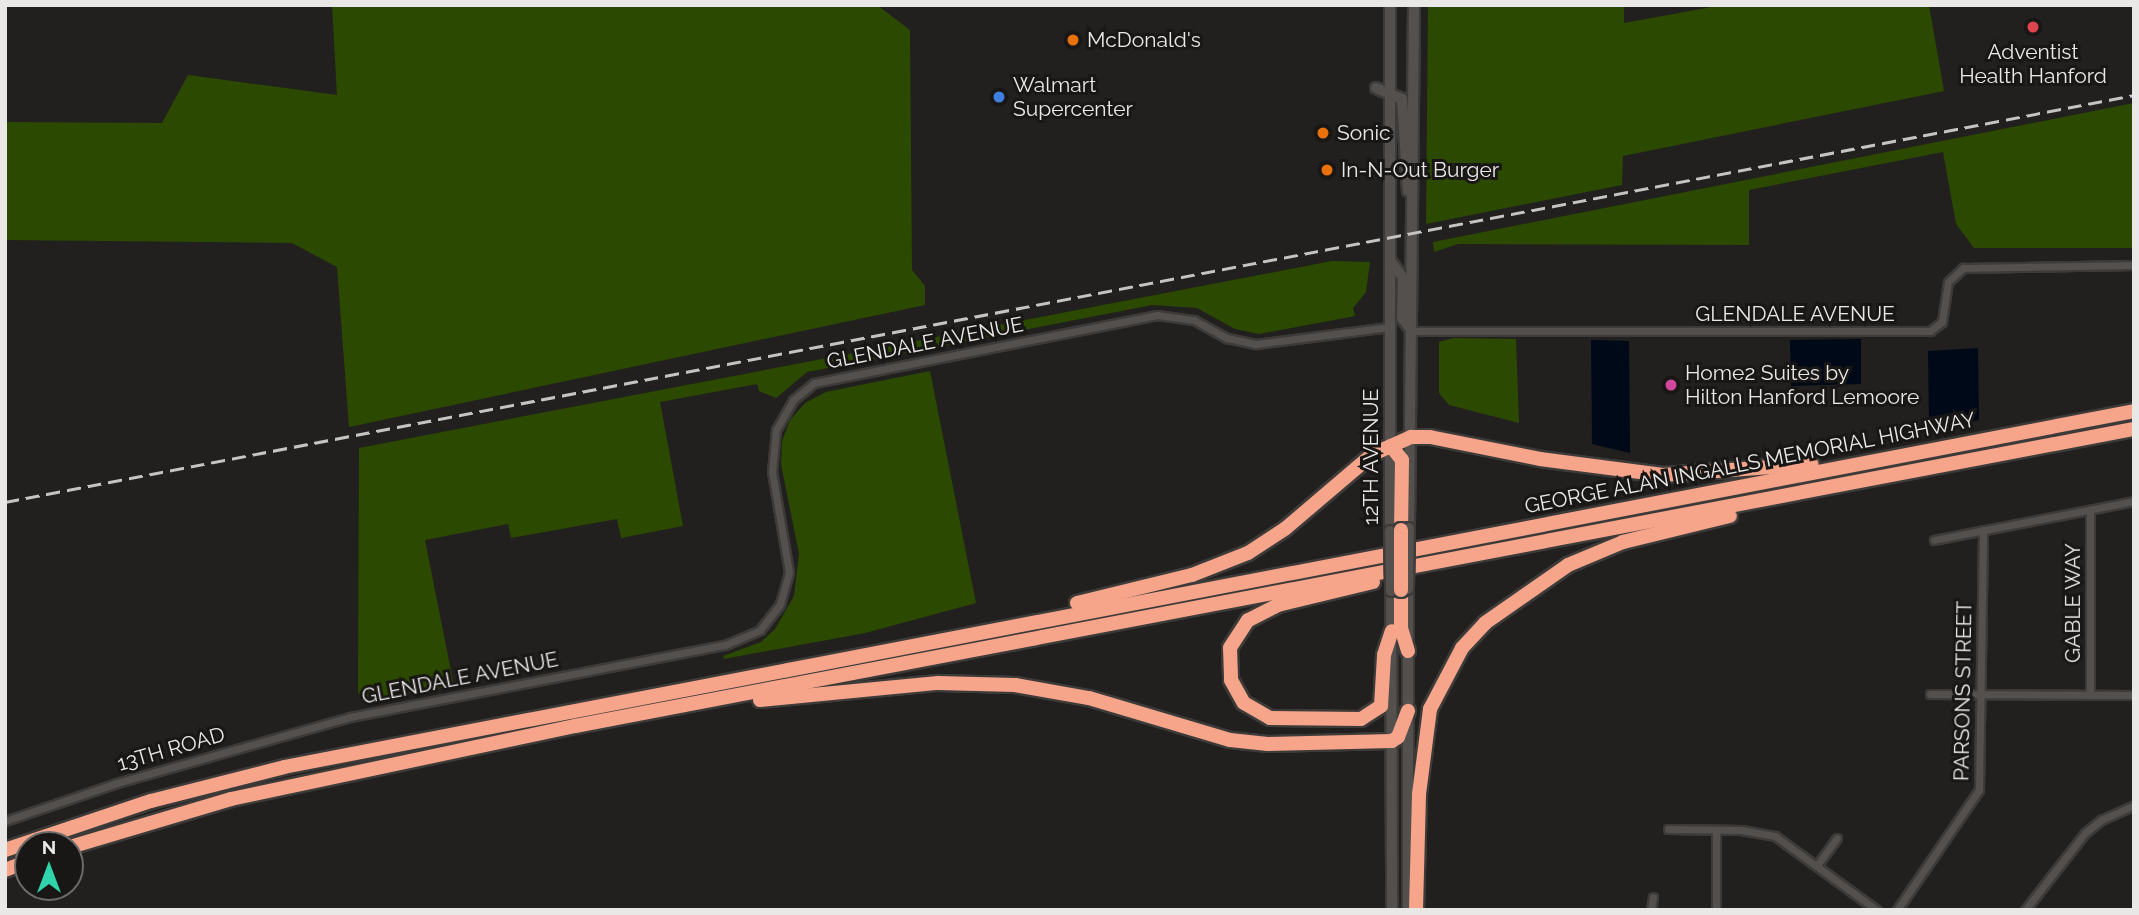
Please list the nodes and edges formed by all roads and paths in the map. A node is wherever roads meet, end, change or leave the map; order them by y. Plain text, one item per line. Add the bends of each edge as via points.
1 (1390, 5) edge
2 (1414, 5) edge
3 (1376, 88) dead end
4 (1393, 94) junction
5 (1412, 196) junction
6 (1391, 262) junction
7 (2134, 265) edge
8 (1389, 327) junction
9 (1412, 331) junction
10 (2134, 411) edge
11 (2134, 429) edge
12 (1411, 437) junction
13 (1391, 446) junction
14 (1880, 459) junction
15 (1847, 484) junction
16 (2134, 501) edge
17 (2090, 511) junction
18 (1400, 530) junction
19 (1983, 530) junction
20 (1934, 540) dead end
21 (1421, 565) junction
22 (1400, 590) junction
23 (1392, 631) junction
24 (913, 643) junction
25 (1408, 651) joint
26 (1930, 694) dead end
27 (1983, 695) junction
28 (2090, 695) junction
29 (2134, 695) edge
30 (685, 706) junction
31 (1408, 711) junction
32 (350, 717) joint
33 (1392, 741) junction
34 (2134, 805) edge
35 (5, 821) edge
36 (1668, 829) dead end
37 (1716, 830) junction
38 (1837, 838) dead end
39 (84, 843) edge
40 (5, 850) edge
41 (1818, 864) junction
42 (1653, 897) dead end
43 (1392, 910) edge
44 (1408, 910) edge
45 (1416, 910) edge
46 (1651, 910) edge
47 (1716, 910) edge
48 (1877, 910) edge
49 (1897, 910) edge
50 (2025, 910) edge

1 - 4 main road, 12TH AVENUE
2 - 5 main road, 12TH AVENUE
3 - 4 main road
4 - 5 main road via 1402,99 1404,176
4 - 6 main road, 12TH AVENUE
5 - 9 main road, 12TH AVENUE
6 - 8 main road, 12TH AVENUE
6 - 9 main road via 1403,278 1402,318
7 - 9 street, GLENDALE AVENUE via 1963,268 1948,282 1942,321 1930,331
8 - 13 main road, 12TH AVENUE
8 - 32 street, GLENDALE AVENUE via 1256,344 1227,338 1194,320 1157,315 814,383 793,400 774,437 772,472 789,572 780,604 760,630 726,645
9 - 12 main road, 12TH AVENUE
10 - 14 highway, GEORGE ALAN INGALLS MEMORIAL HIGHWAY
11 - 15 highway, GEORGE ALAN INGALLS MEMORIAL HIGHWAY
12 - 13 highway
12 - 14 highway via 1430,436 1552,461 1663,475
12 - 18 main road, 12TH AVENUE
13 - 18 highway via 1402,460
13 - 24 highway via 1373,454 1269,540 1222,565
14 - 24 highway, GEORGE ALAN INGALLS MEMORIAL HIGHWAY
15 - 21 highway, GEORGE ALAN INGALLS MEMORIAL HIGHWAY
15 - 45 highway via 1605,548 1551,575 1473,634 1451,662 1430,709 1419,794
16 - 17 street
17 - 19 street
17 - 28 street, GABLE WAY
18 - 22 highway, bridge
19 - 20 street
19 - 27 street, PARSONS STREET
21 - 23 highway via 1257,614 1233,640 1231,680 1244,703 1270,718 1361,719 1381,706 1384,655
21 - 30 highway
22 - 23 main road
22 - 25 highway via 1401,628
23 - 33 main road
24 - 40 highway via 272,770 151,801
25 - 31 main road
26 - 27 street
27 - 28 street
27 - 49 street, PARSONS STREET via 1979,790
28 - 29 street
30 - 33 highway via 971,682 1089,698 1239,741
30 - 39 highway via 231,799
31 - 33 highway
31 - 44 main road
32 - 35 street, 13TH ROAD via 130,779
33 - 43 main road
34 - 50 street via 2085,833
36 - 37 street
37 - 41 street via 1774,836
37 - 47 street
38 - 41 street
41 - 48 street
42 - 46 street

